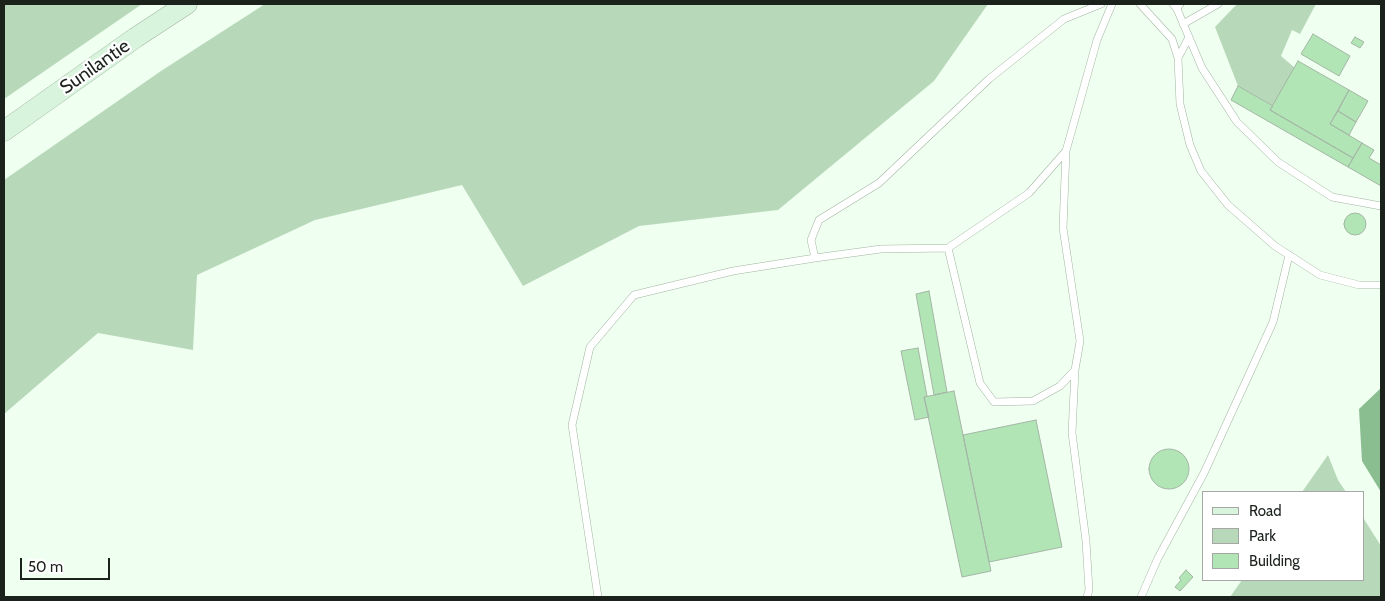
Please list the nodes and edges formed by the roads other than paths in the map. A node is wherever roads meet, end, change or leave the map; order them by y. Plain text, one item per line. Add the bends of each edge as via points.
1 (187, 4) edge
2 (1102, 4) edge
3 (1112, 4) edge
4 (1140, 4) edge
5 (1218, 4) edge
6 (1177, 5) edge
7 (1183, 24) junction
8 (1189, 37) junction
9 (1178, 58) junction
10 (4, 131) edge
11 (1066, 151) junction
12 (1381, 206) edge
13 (948, 248) junction
14 (1290, 255) junction
15 (815, 258) junction
16 (1381, 285) edge
17 (1075, 370) junction
18 (598, 597) edge
19 (1087, 597) edge
20 (1141, 597) edge

1 - 10 street, Sunilantie
2 - 15 lane via 1064,19 990,78 879,183 819,220 811,240
3 - 11 lane via 1097,40
4 - 9 lane via 1172,39
5 - 7 lane
6 - 7 lane
7 - 8 lane
8 - 9 lane
8 - 12 lane via 1202,68 1237,122 1278,162 1332,196
9 - 14 lane via 1180,104 1200,171 1228,204 1275,246
11 - 13 lane via 1029,193
11 - 17 lane via 1063,228 1080,341
13 - 15 lane via 881,249
13 - 17 lane via 980,383 994,402 1033,401 1060,386
14 - 16 lane via 1320,275 1359,286
14 - 20 lane via 1273,322 1207,467
15 - 18 lane via 732,271 634,295 590,347 572,425
17 - 19 lane via 1072,433 1086,540

